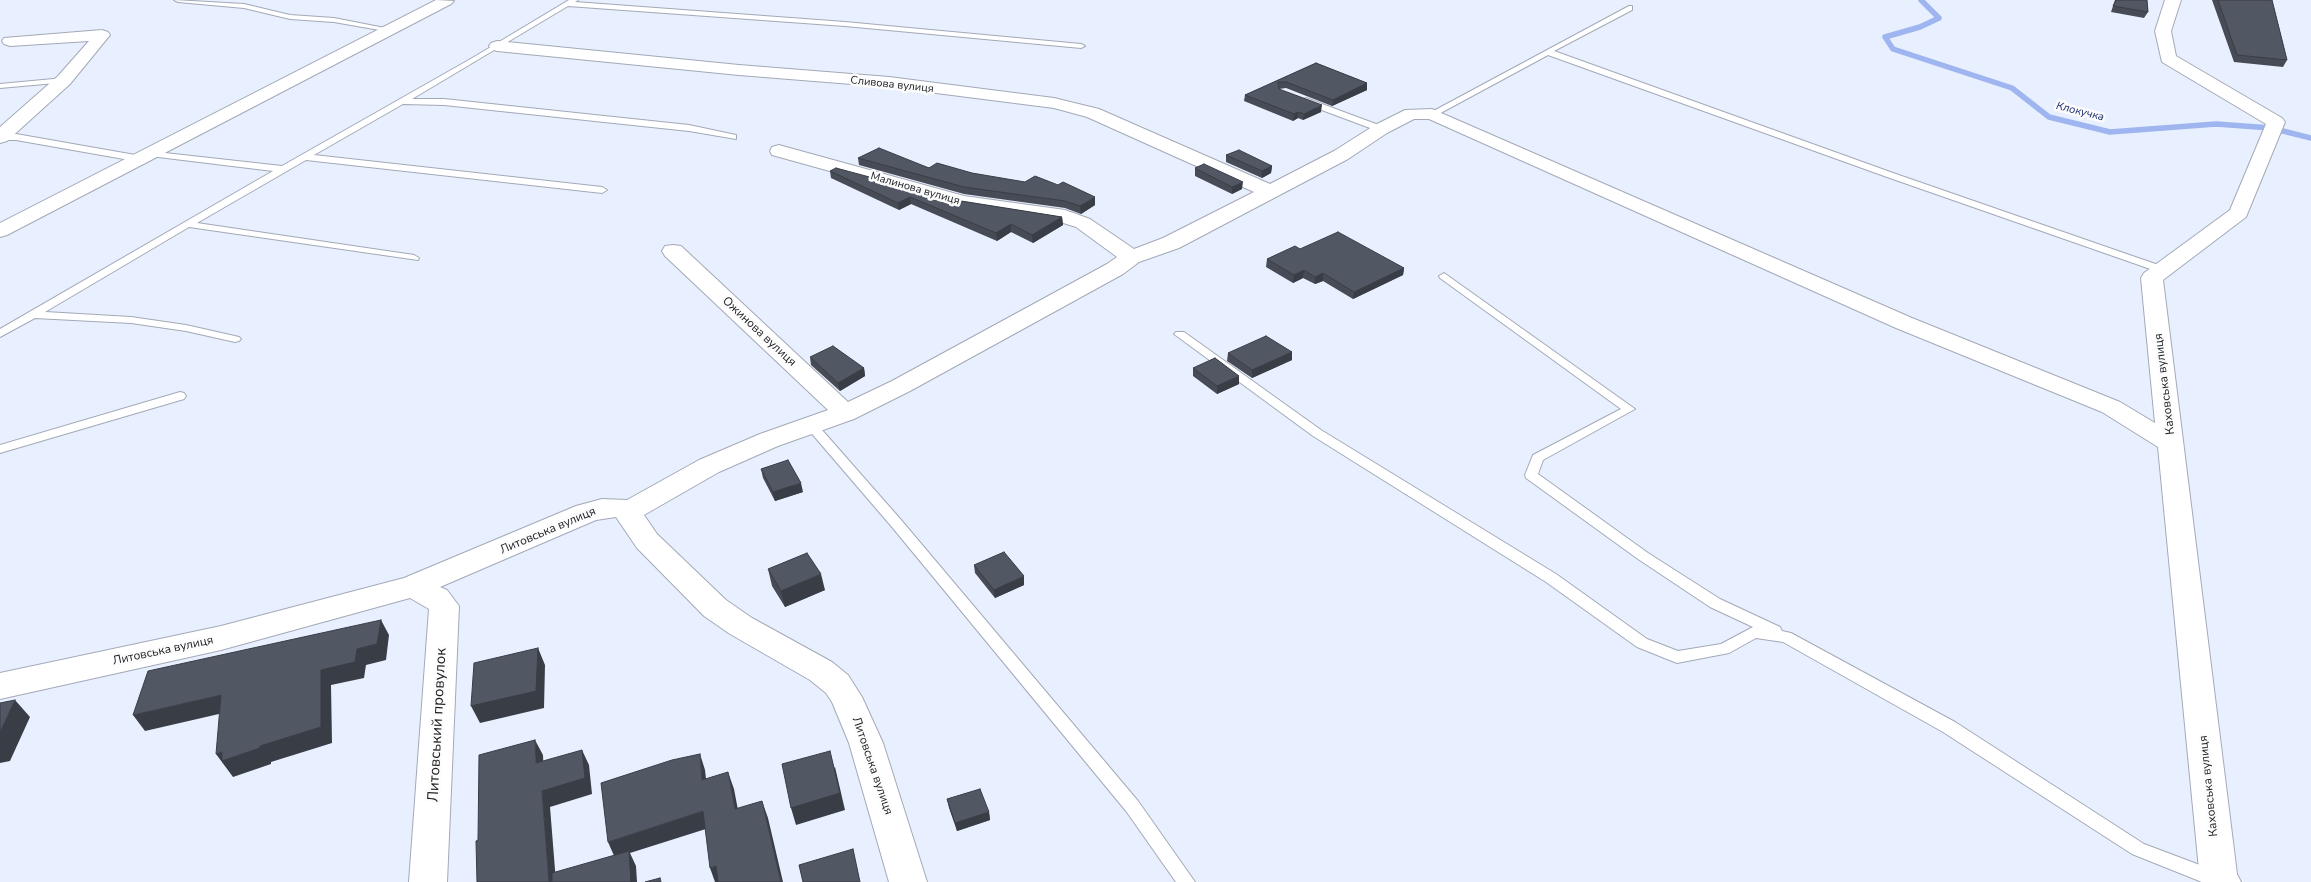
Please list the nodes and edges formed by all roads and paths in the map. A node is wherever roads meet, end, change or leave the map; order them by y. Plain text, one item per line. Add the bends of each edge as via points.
1 (178, 0) edge
2 (2173, 0) edge
3 (446, 1) edge
4 (571, 2) edge
5 (1629, 8) dead end
6 (391, 30) junction
7 (10, 40) dead end
8 (497, 46) junction
9 (1081, 46) dead end
10 (1548, 52) junction
11 (64, 80) junction
12 (0, 86) edge
13 (1300, 99) edge
14 (401, 102) junction
15 (1432, 114) junction
16 (1381, 129) junction
17 (0, 137) edge
18 (733, 137) dead end
19 (779, 151) dead end
20 (146, 156) junction
21 (305, 157) junction
22 (284, 169) junction
23 (602, 190) dead end
24 (1270, 191) junction
25 (187, 224) junction
26 (0, 231) edge
27 (673, 250) dead end
28 (1131, 257) junction
29 (414, 258) dead end
30 (2163, 270) junction
31 (1444, 276) dead end
32 (33, 315) junction
33 (0, 334) edge
34 (1180, 334) dead end
35 (235, 339) dead end
36 (180, 396) dead end
37 (845, 413) junction
38 (811, 425) junction
39 (2172, 444) junction
40 (0, 450) edge
41 (628, 512) junction
42 (412, 587) junction
43 (1786, 637) junction
44 (0, 686) edge
45 (2221, 881) edge
46 (428, 882) edge
47 (908, 882) edge
48 (1186, 882) edge

1 - 6 lane via 239,6 290,17 334,20
2 - 30 street, Каховська вулиця via 2163,31 2168,58 2272,132 2239,213
3 - 6 street
4 - 8 lane
4 - 9 lane
5 - 10 lane
6 - 20 street
7 - 11 street via 102,35
8 - 14 lane
8 - 24 street, Сливова вулиця via 889,82 1054,103 1093,113
10 - 15 lane
10 - 30 lane
11 - 12 lane
11 - 17 street
13 - 16 lane
14 - 18 lane via 444,102 690,128
14 - 21 lane
15 - 16 street via 1411,114
15 - 39 street via 1904,323 2111,407
16 - 24 street
17 - 20 lane
19 - 28 street, Малинова вулиця via 963,202 1058,214 1084,223
20 - 22 lane
20 - 26 street
21 - 22 lane
21 - 23 lane
22 - 25 lane
24 - 28 street via 1171,243
25 - 29 lane
25 - 32 lane
27 - 37 street, Ожинова вулиця
28 - 37 street via 1115,269 924,375
30 - 39 street, Каховська вулиця via 2152,278
31 - 43 lane via 1629,409 1537,458 1531,475 1643,556 1715,603
32 - 33 lane
32 - 35 lane via 131,320
34 - 43 lane via 1317,433 1551,578 1642,643 1677,657 1724,649 1754,632
36 - 40 lane
37 - 38 street
38 - 41 street via 709,466
38 - 48 lane via 1098,764
39 - 45 street, Каховська вулиця
41 - 42 street, Литовська вулиця via 611,507 586,513
41 - 47 street, Литовська вулиця via 647,540 715,608 821,671 837,684 866,742
42 - 44 street, Литовська вулиця via 221,638
42 - 46 street, Литовський провулок via 436,598 444,606
43 - 45 lane via 1949,727 2138,849

